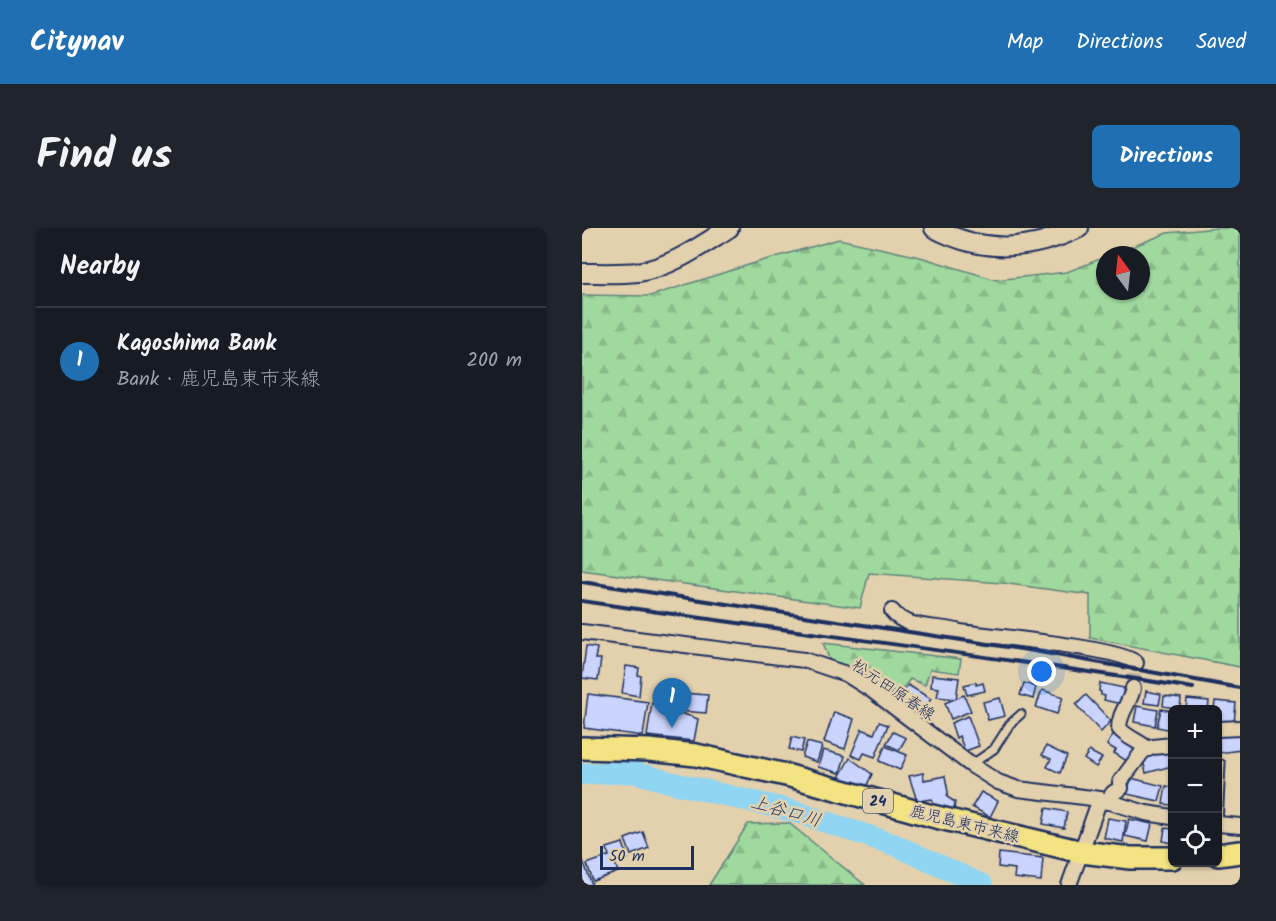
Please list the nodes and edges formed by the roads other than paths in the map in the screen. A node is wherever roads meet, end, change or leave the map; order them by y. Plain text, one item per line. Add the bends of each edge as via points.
1 (729, 228) edge
2 (934, 228) edge
3 (1079, 228) edge
4 (582, 273) edge
5 (892, 611) dead end
6 (582, 632) edge
7 (1136, 663) dead end
8 (1133, 687) tunnel mouth
9 (1021, 714) dead end
10 (1240, 728) edge
11 (1222, 729) edge
12 (1168, 746) edge
13 (582, 748) edge
14 (1148, 749) junction
15 (971, 765) junction
16 (1103, 801) junction
17 (1168, 816) edge
18 (1222, 824) edge
19 (1240, 826) edge
20 (1082, 852) junction
21 (1240, 852) edge
22 (1222, 854) edge
23 (1168, 858) edge
24 (1069, 885) edge

1 - 4 street via 663,266 638,272
2 - 3 street via 954,238 997,247 1026,246
5 - 7 street via 899,619 940,629 1088,648
6 - 15 street, 松元田原春線 via 804,660 828,667 870,689
8 - 14 street via 1119,728
9 - 15 lane via 994,749
10 - 11 street
12 - 14 street
13 - 20 main road, 鹿児島東市来線 / 24 via 696,755
14 - 16 street via 1120,782 1121,788
15 - 16 street, 松元田原春線 via 1018,789
16 - 17 street, 松元田原春線
16 - 20 street
18 - 19 street
20 - 23 main road, 鹿児島東市来線 / 24
20 - 24 street
21 - 22 main road

